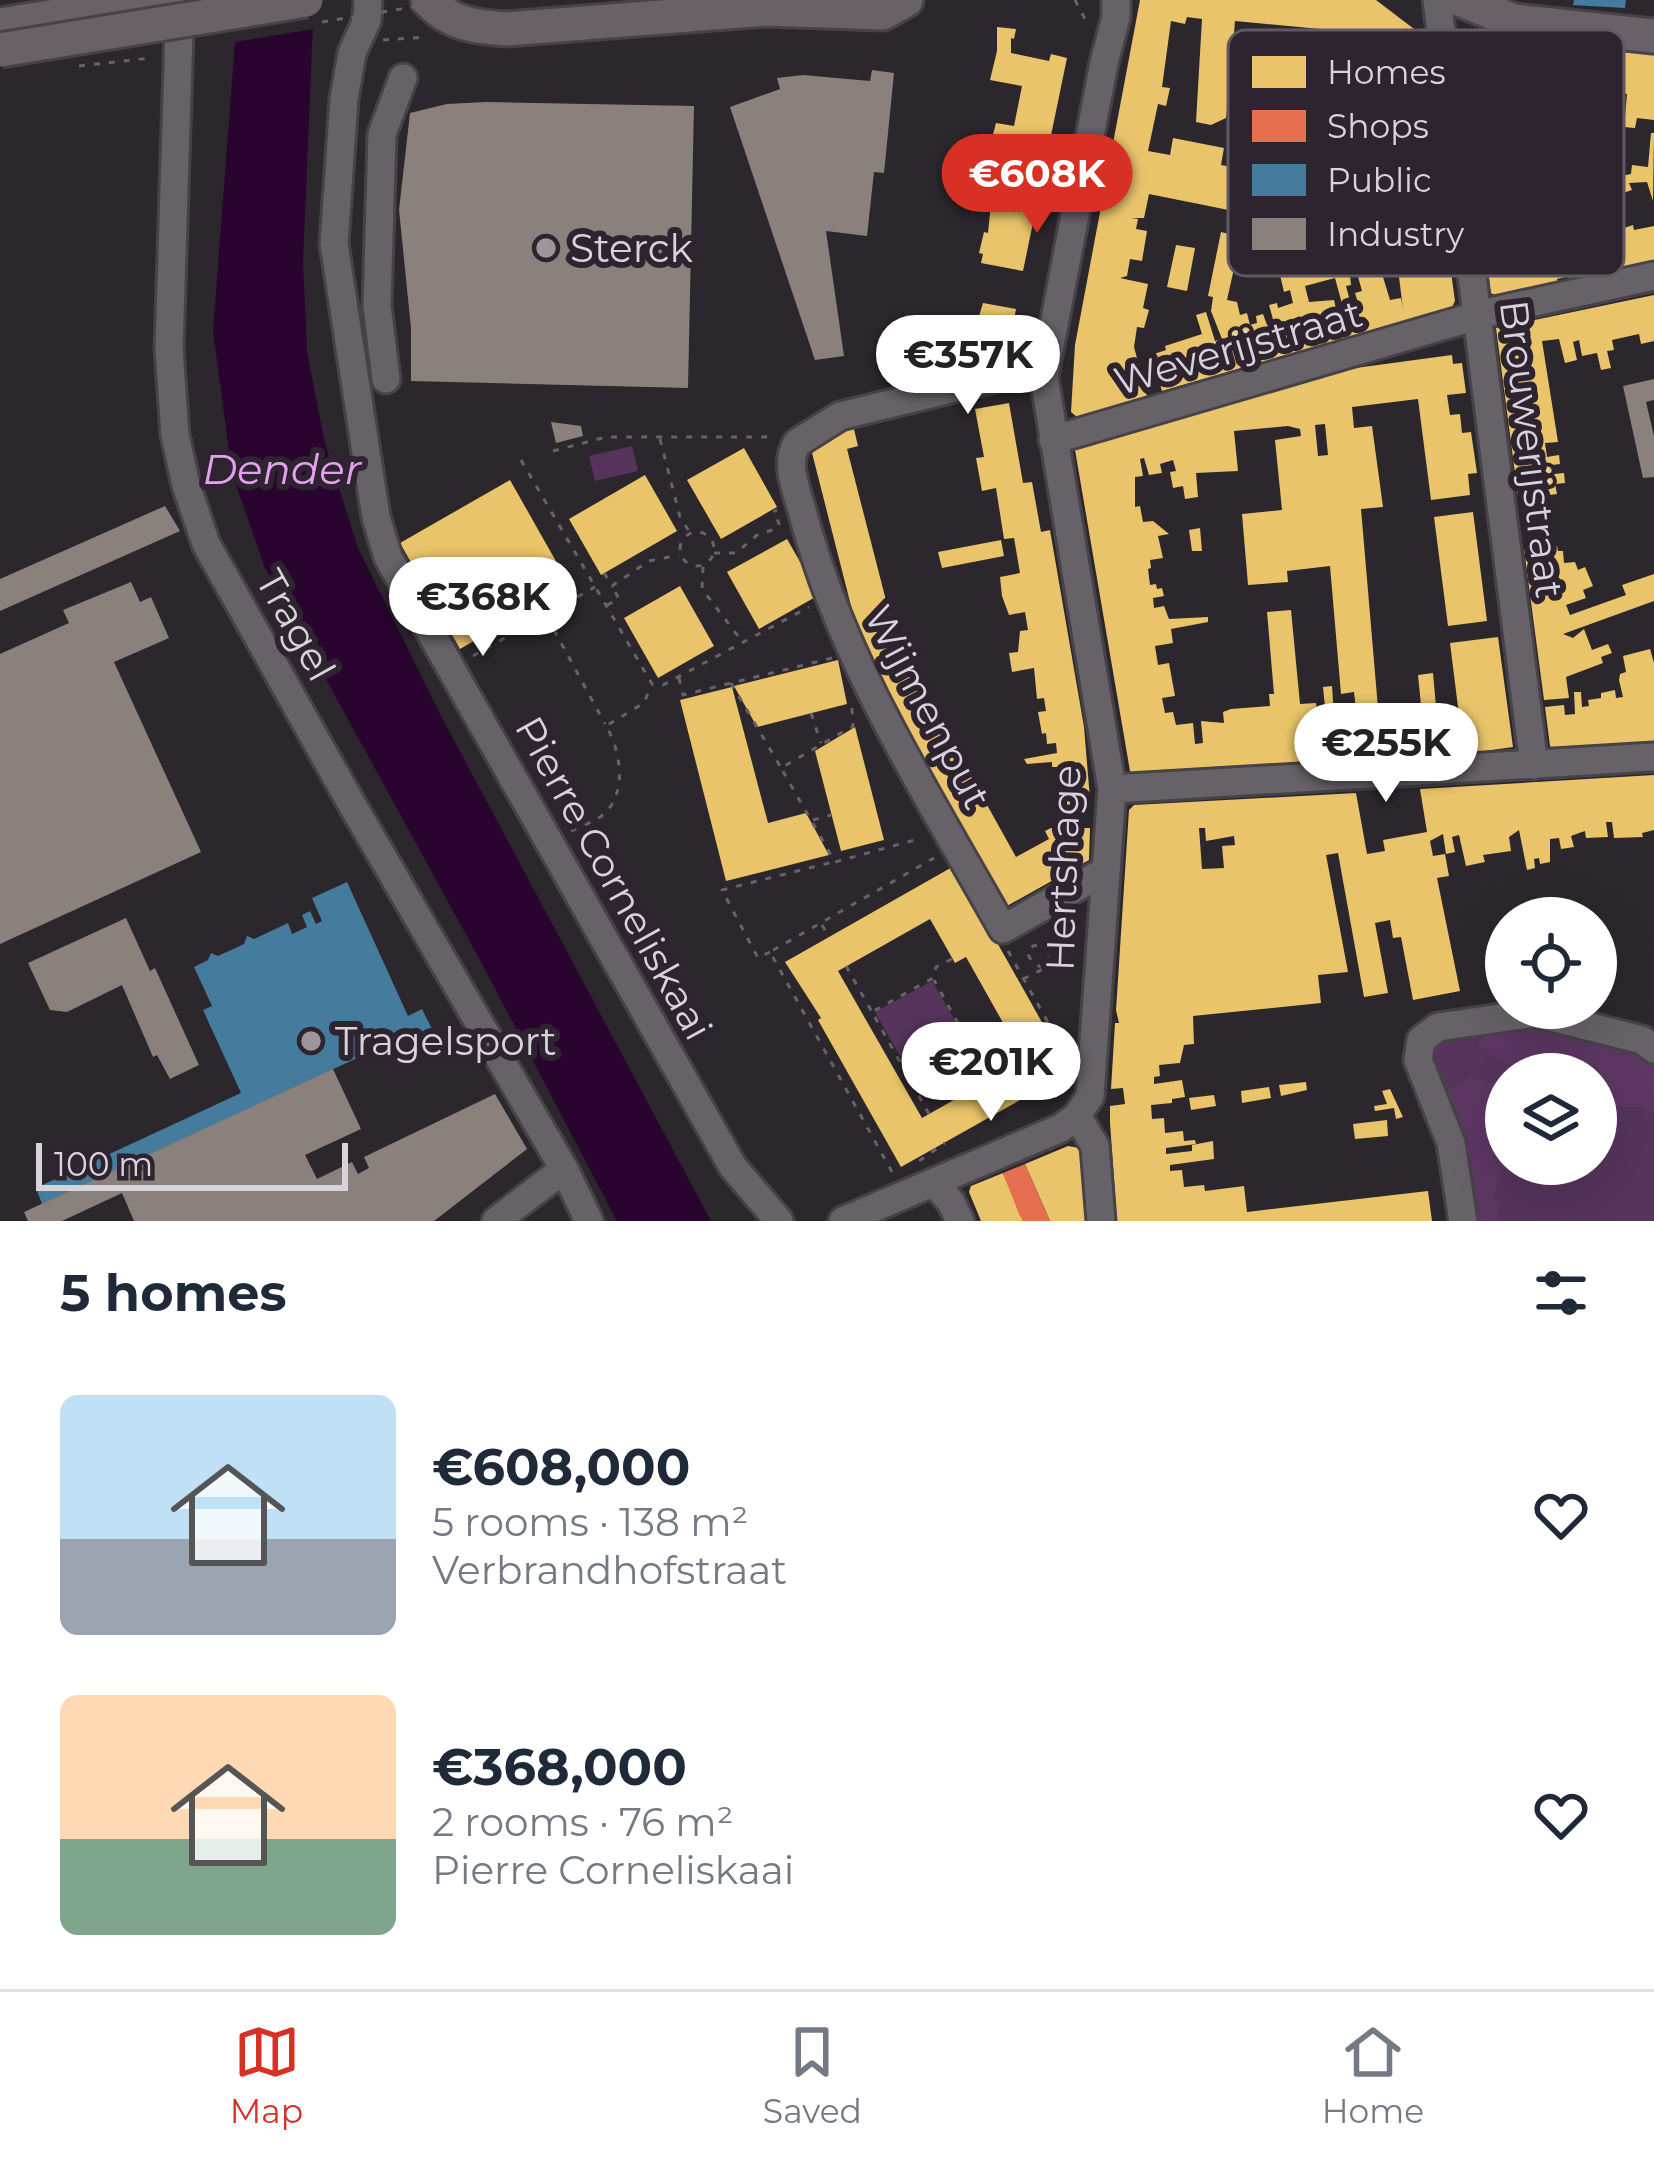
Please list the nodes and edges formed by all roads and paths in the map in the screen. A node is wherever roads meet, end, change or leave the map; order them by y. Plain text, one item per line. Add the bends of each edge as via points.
1 (156, 0) edge
2 (180, 0) edge
3 (306, 0) edge
4 (368, 0) edge
5 (907, 0) edge
6 (1115, 0) edge
7 (1437, 0) edge
8 (1461, 0) edge
9 (1083, 2) edge
10 (442, 6) edge
11 (0, 25) edge
12 (1441, 30) edge
13 (1598, 30) edge
14 (1624, 33) edge
15 (1110, 34) junction
16 (1654, 36) edge
17 (357, 41) junction
18 (0, 50) edge
19 (177, 55) junction
20 (84, 66) dead end
21 (404, 78) dead end
22 (1470, 276) edge
23 (1654, 276) edge
24 (1475, 316) junction
25 (1044, 377) junction
26 (386, 379) dead end
27 (660, 437) junction
28 (1053, 440) junction
29 (797, 442) junction
30 (554, 451) dead end
31 (521, 460) dead end
32 (775, 515) dead end
33 (692, 533) junction
34 (714, 553) junction
35 (681, 555) junction
36 (590, 556) dead end
37 (581, 560) junction
38 (703, 566) junction
39 (604, 573) dead end
40 (596, 586) junction
41 (612, 586) junction
42 (829, 597) junction
43 (607, 605) junction
44 (546, 616) junction
45 (743, 642) junction
46 (850, 653) junction
47 (451, 667) junction
48 (679, 676) junction
49 (731, 683) junction
50 (652, 684) junction
51 (877, 703) junction
52 (812, 713) dead end
53 (606, 726) junction
54 (823, 744) junction
55 (1654, 757) edge
56 (1534, 765) junction
57 (781, 768) junction
58 (1112, 789) junction
59 (831, 815) dead end
60 (811, 820) junction
61 (953, 838) junction
62 (549, 842) junction
63 (835, 862) junction
64 (1096, 876) junction
65 (820, 923) junction
66 (1003, 929) junction
67 (829, 937) dead end
68 (770, 952) junction
69 (952, 958) dead end
70 (846, 966) dead end
71 (933, 978) junction
72 (1024, 979) junction
73 (872, 1012) junction
74 (963, 1030) junction
75 (1654, 1049) edge
76 (956, 1053) junction
77 (1068, 1057) dead end
78 (910, 1080) junction
79 (929, 1114) dead end
80 (1077, 1116) junction
81 (564, 1169) junction
82 (934, 1183) junction
83 (904, 1195) junction
84 (496, 1221) edge
85 (590, 1221) edge
86 (779, 1221) edge
87 (843, 1221) edge
88 (960, 1221) edge
89 (1101, 1221) edge
90 (1463, 1221) edge

1 - 11 main road
2 - 19 street, Tragel
3 - 18 main road, bridge
4 - 17 street, Pierre Corneliskaai
5 - 10 main road via 883,13 765,9 506,28 472,26
6 - 15 street, Hertshage
7 - 12 street, Brouwerijstraat
8 - 13 main road via 1514,21
9 - 15 street
10 - 17 path via 448,36
14 - 16 main road
15 - 25 street, Hertshage
17 - 47 street, Pierre Corneliskaai via 344,99 335,261 376,517 388,557
19 - 20 path
19 - 81 street, Tragel via 169,349 175,435 206,544
21 - 26 street via 382,134 377,306
22 - 24 street, Brouwerijstraat
23 - 24 street, Weverijstraat
24 - 28 street, Weverijstraat
24 - 56 street, Brouwerijstraat
25 - 28 street, Hertshage
25 - 29 street via 1008,375 840,416
27 - 29 path
27 - 30 path via 606,437
27 - 33 path via 680,517
28 - 58 street, Hertshage
29 - 42 street, Wijmenput via 791,464
31 - 37 path
32 - 34 path via 778,528 736,553
33 - 34 path via 709,537
33 - 35 path
34 - 38 path
35 - 38 path
35 - 41 path via 654,559
36 - 37 path
37 - 40 path
38 - 45 path via 702,589
39 - 41 path
40 - 43 path
40 - 44 path
41 - 43 path via 619,599
42 - 45 path
42 - 46 street, Wijmenput
43 - 50 path
44 - 47 path
44 - 53 path
45 - 48 path
46 - 49 path
46 - 51 street, Wijmenput
47 - 62 street, Pierre Corneliskaai
48 - 49 path via 683,695
48 - 50 path
49 - 57 path
50 - 53 path via 644,703
51 - 54 path via 849,709 853,726
51 - 61 street, Wijmenput
52 - 54 path
53 - 62 path via 619,767 610,807
54 - 57 path
55 - 56 street
56 - 58 street
57 - 60 path
58 - 64 street, Hertshage
59 - 60 path
60 - 63 path
61 - 63 path
61 - 65 path
61 - 66 street, Wijmenput
62 - 86 street, Pierre Corneliskaai via 733,1167
63 - 68 path via 722,890 758,958
64 - 66 street
64 - 72 path via 1052,926 1074,924 1046,967
64 - 80 street, Hertshage via 1094,1073
65 - 67 path
65 - 68 path
66 - 72 path via 1000,938
68 - 83 path
69 - 71 path
70 - 73 path
71 - 73 path
71 - 74 path
72 - 77 path
73 - 78 path
74 - 76 path via 969,1043
74 - 76 path via 946,1037
75 - 90 street via 1535,1013 1438,1027 1421,1040 1418,1060 1450,1143
76 - 78 path
78 - 79 path
80 - 82 street
80 - 89 street via 1095,1146
81 - 84 street
81 - 85 street, Tragel
82 - 83 street
82 - 88 street
83 - 87 street

